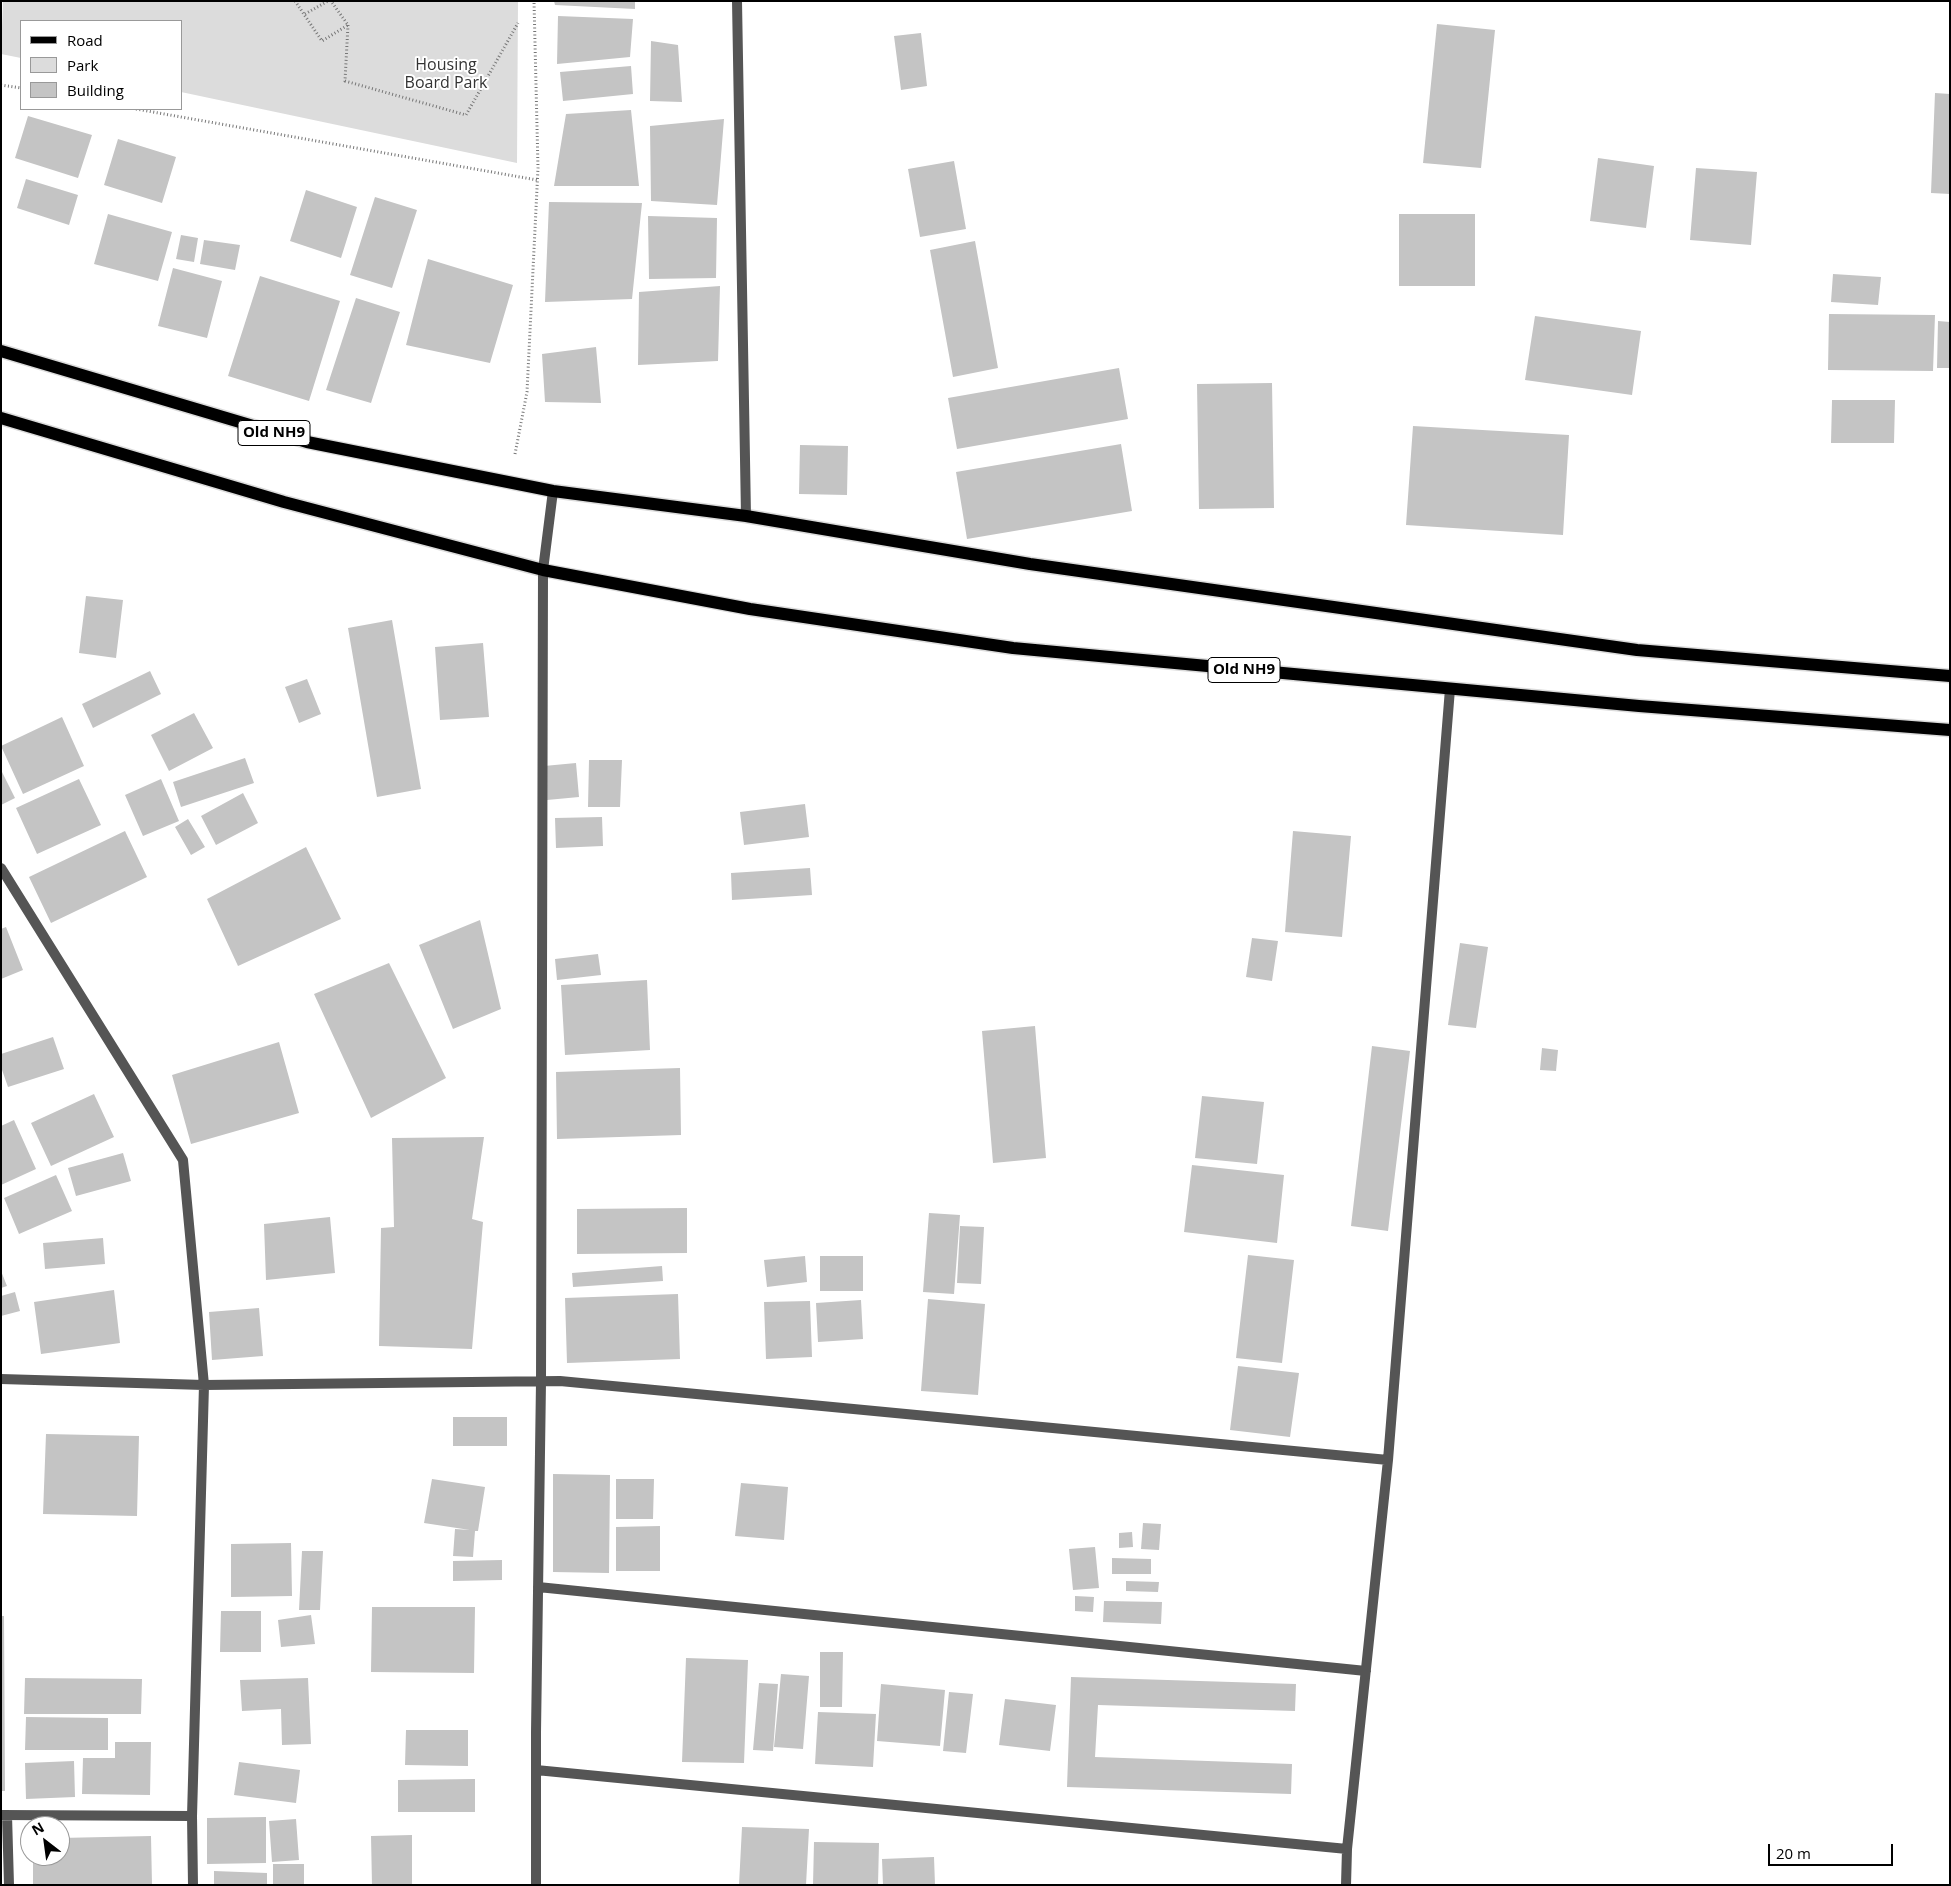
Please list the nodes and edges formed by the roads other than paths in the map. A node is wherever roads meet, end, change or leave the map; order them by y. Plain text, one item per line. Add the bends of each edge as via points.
1 (737, 1) edge
2 (1, 351) edge
3 (1, 418) edge
4 (553, 491) junction
5 (746, 516) junction
6 (543, 570) junction
7 (1950, 676) edge
8 (1450, 689) junction
9 (1950, 730) edge
10 (1, 868) edge
11 (1, 1379) edge
12 (541, 1382) junction
13 (204, 1385) junction
14 (1388, 1460) junction
15 (538, 1586) junction
16 (1366, 1671) junction
17 (536, 1770) junction
18 (4, 1815) edge
19 (192, 1816) junction
20 (1347, 1849) junction
21 (9, 1885) edge
22 (193, 1885) edge
23 (536, 1885) edge
24 (1346, 1885) edge

1 - 5 street
2 - 4 main road, Old NH9 via 306,442
3 - 6 main road, Old NH9 via 284,502
4 - 5 main road, Old NH9
4 - 6 street
5 - 7 main road, Old NH9 via 1030,564 1637,650
6 - 8 main road, Old NH9 via 750,609 1013,648
6 - 12 street
8 - 9 main road, Old NH9
8 - 14 street
10 - 13 street via 183,1160
11 - 13 street
12 - 13 street
12 - 14 street via 570,1382
12 - 15 street
13 - 19 street
14 - 16 street
15 - 16 street
15 - 17 street
16 - 20 street
17 - 20 street
17 - 23 street
18 - 19 street
18 - 21 street
19 - 22 street
20 - 24 street

